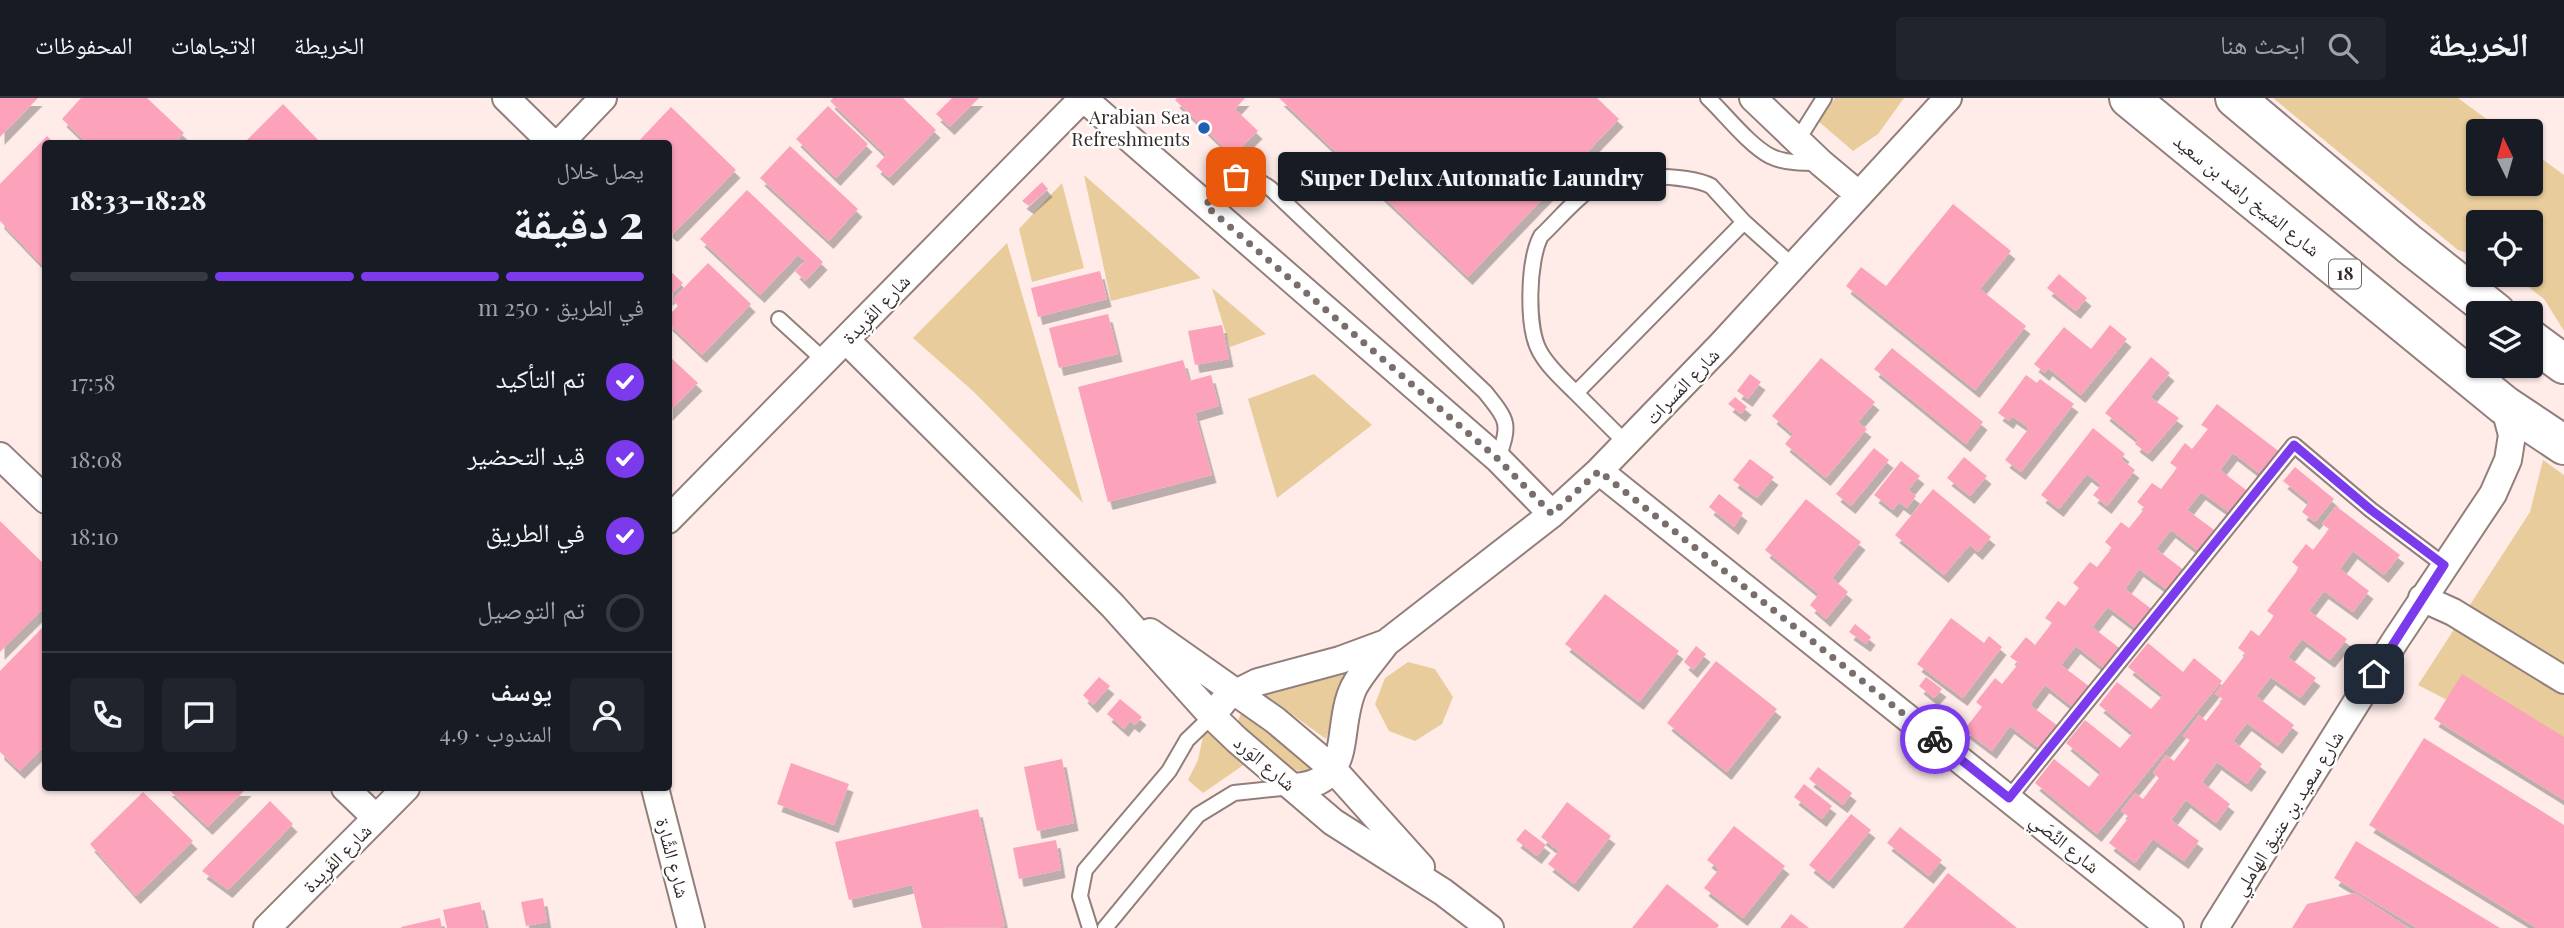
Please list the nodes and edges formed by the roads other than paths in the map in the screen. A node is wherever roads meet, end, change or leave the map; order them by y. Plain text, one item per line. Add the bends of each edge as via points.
1 (506, 98) edge
2 (604, 98) edge
3 (1083, 98) edge
4 (1708, 98) edge
5 (1753, 98) edge
6 (1824, 98) edge
7 (1948, 98) edge
8 (2130, 98) edge
9 (2235, 98) edge
10 (549, 140) edge
11 (563, 140) edge
12 (1797, 141) junction
13 (1821, 163) junction
14 (1858, 194) junction
15 (1205, 205) junction
16 (1744, 222) junction
17 (1793, 266) junction
18 (2481, 301) edge
19 (779, 318) dead end
20 (846, 340) junction
21 (2543, 349) edge
22 (825, 361) junction
23 (2564, 364) edge
24 (1576, 393) junction
25 (2504, 405) junction
26 (1626, 443) junction
27 (2564, 445) edge
28 (0, 456) edge
29 (1498, 459) junction
30 (1599, 471) junction
31 (42, 496) edge
32 (1552, 514) junction
33 (672, 516) edge
34 (2444, 565) junction
35 (2423, 598) junction
36 (1112, 605) junction
37 (1386, 643) junction
38 (2564, 680) edge
39 (1237, 692) junction
40 (1212, 716) junction
41 (1334, 769) junction
42 (1294, 787) junction
43 (348, 791) edge
44 (403, 791) edge
45 (655, 791) edge
46 (2009, 798) junction
47 (376, 818) junction
48 (1443, 892) junction
49 (267, 928) edge
50 (691, 928) edge
51 (1090, 928) edge
52 (1105, 928) edge
53 (1490, 928) edge
54 (2170, 928) edge
55 (2215, 928) edge

1 - 10 street
2 - 11 street
3 - 15 street
3 - 20 street, شارع الفَرِيدة
4 - 13 lane via 1772,157
5 - 12 street
6 - 12 lane
7 - 14 street, شارع المَسرات
8 - 25 main road, شارع الشيخ راشد بن سعيد / 18
9 - 18 main road
12 - 13 street
13 - 14 street
14 - 17 street, شارع المَسرات
15 - 29 street
15 - 29 lane via 1243,175 1255,177 1271,189 1485,392 1504,415 1507,431
16 - 17 lane
16 - 24 lane
16 - 24 lane via 1705,183 1687,178 1618,178 1594,186 1541,236 1531,262 1532,331 1540,353
17 - 26 street, شارع المَسرات
19 - 22 lane
20 - 22 street, شارع الفَرِيدة
20 - 36 street, شارع الوَرد
21 - 23 main road
22 - 33 street, شارع الفَرِيدة
24 - 26 lane
25 - 27 main road, شارع الشيخ راشد بن سعيد / 18
25 - 34 street, شارع سعيد بن عتيق الهاملي via 2512,435 2508,460 2493,495
26 - 30 street, شارع المَسرات
28 - 31 street
29 - 32 street
30 - 32 street, شارع المَسرات
30 - 46 street, شارع النِّصَي
32 - 37 street, شارع المَسرات
34 - 35 street, شارع سعيد بن عتيق الهاملي
34 - 46 lane via 2294,445
35 - 38 street
35 - 55 street, شارع سعيد بن عتيق الهاملي
36 - 39 street, شارع الوَرد
36 - 40 street, شارع الوَرد
37 - 39 street, شارع المَسرات
37 - 41 street, شارع المَسرات via 1354,687
39 - 40 street, شارع المَسرات
39 - 41 street, شارع الوَرد
40 - 42 street, شارع الوَرد
40 - 51 lane via 1187,740 1169,771 1085,870 1080,896
41 - 42 street via 1319,783
41 - 48 street, شارع الوَرد
42 - 48 street, شارع الوَرد via 1333,822
42 - 52 lane via 1234,793 1198,815
43 - 47 street
44 - 47 street, شارع الفَرِيدة
45 - 50 street, شارع الشَّارة
46 - 54 street, شارع النِّصَي
47 - 49 street, شارع الفَرِيدة
48 - 53 street, شارع الوَرد

